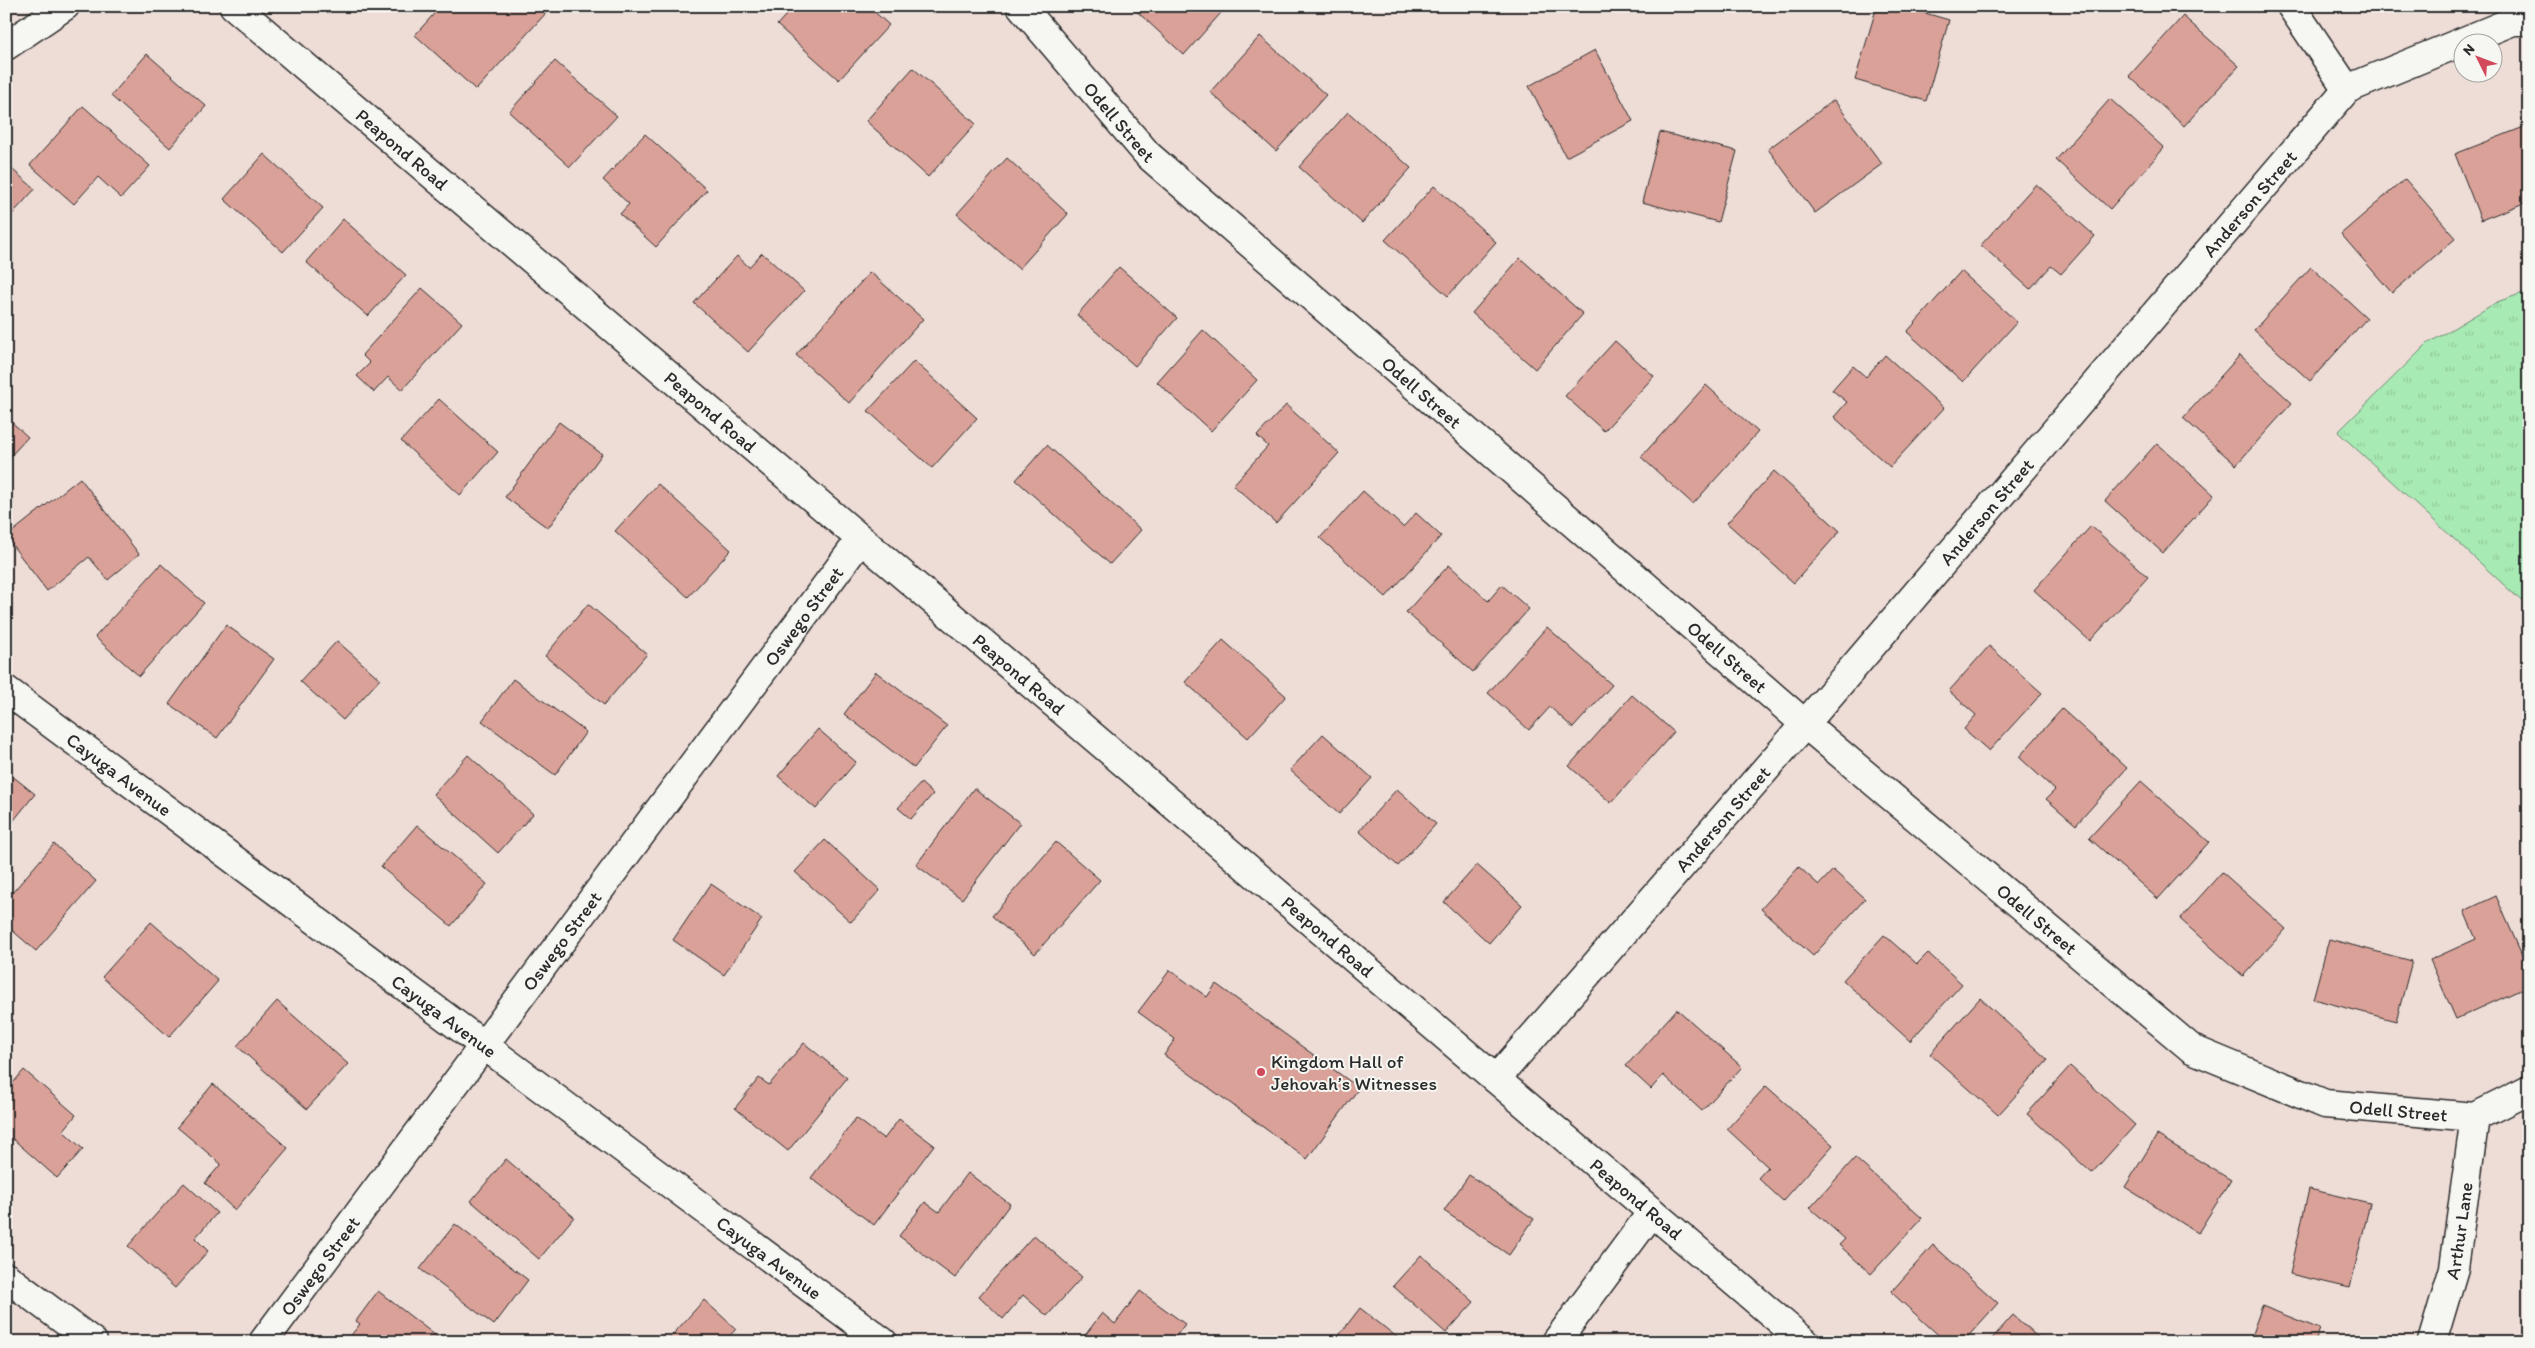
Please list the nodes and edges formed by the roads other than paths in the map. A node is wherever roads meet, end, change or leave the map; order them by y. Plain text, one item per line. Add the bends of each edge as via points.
1 (65, 6) edge
2 (234, 6) edge
3 (1021, 6) edge
4 (2291, 6) edge
5 (2529, 21) edge
6 (6, 46) edge
7 (2347, 89) junction
8 (860, 540) junction
9 (6, 690) edge
10 (1804, 724) junction
11 (485, 1046) junction
12 (1496, 1079) junction
13 (2529, 1090) edge
14 (2475, 1117) junction
15 (1652, 1212) junction
16 (6, 1277) edge
17 (93, 1342) edge
18 (263, 1342) edge
19 (883, 1342) edge
20 (1556, 1342) edge
21 (1805, 1342) edge
22 (2432, 1342) edge

1 - 6 street
2 - 8 street, Peapond Road
3 - 10 street, Odell Street via 1148,155
4 - 7 street
5 - 7 street, Anderson Street via 2513,21
7 - 10 street, Anderson Street
8 - 11 street, Oswego Street
8 - 12 street, Peapond Road
9 - 11 street, Cayuga Avenue
10 - 12 street, Anderson Street
10 - 14 street, Odell Street via 2192,1049 2325,1104
11 - 18 street, Oswego Street
11 - 19 street, Cayuga Avenue
12 - 15 street, Peapond Road
13 - 14 street
14 - 22 street, Arthur Lane via 2454,1268
15 - 20 street
15 - 21 street, Peapond Road
16 - 17 street

